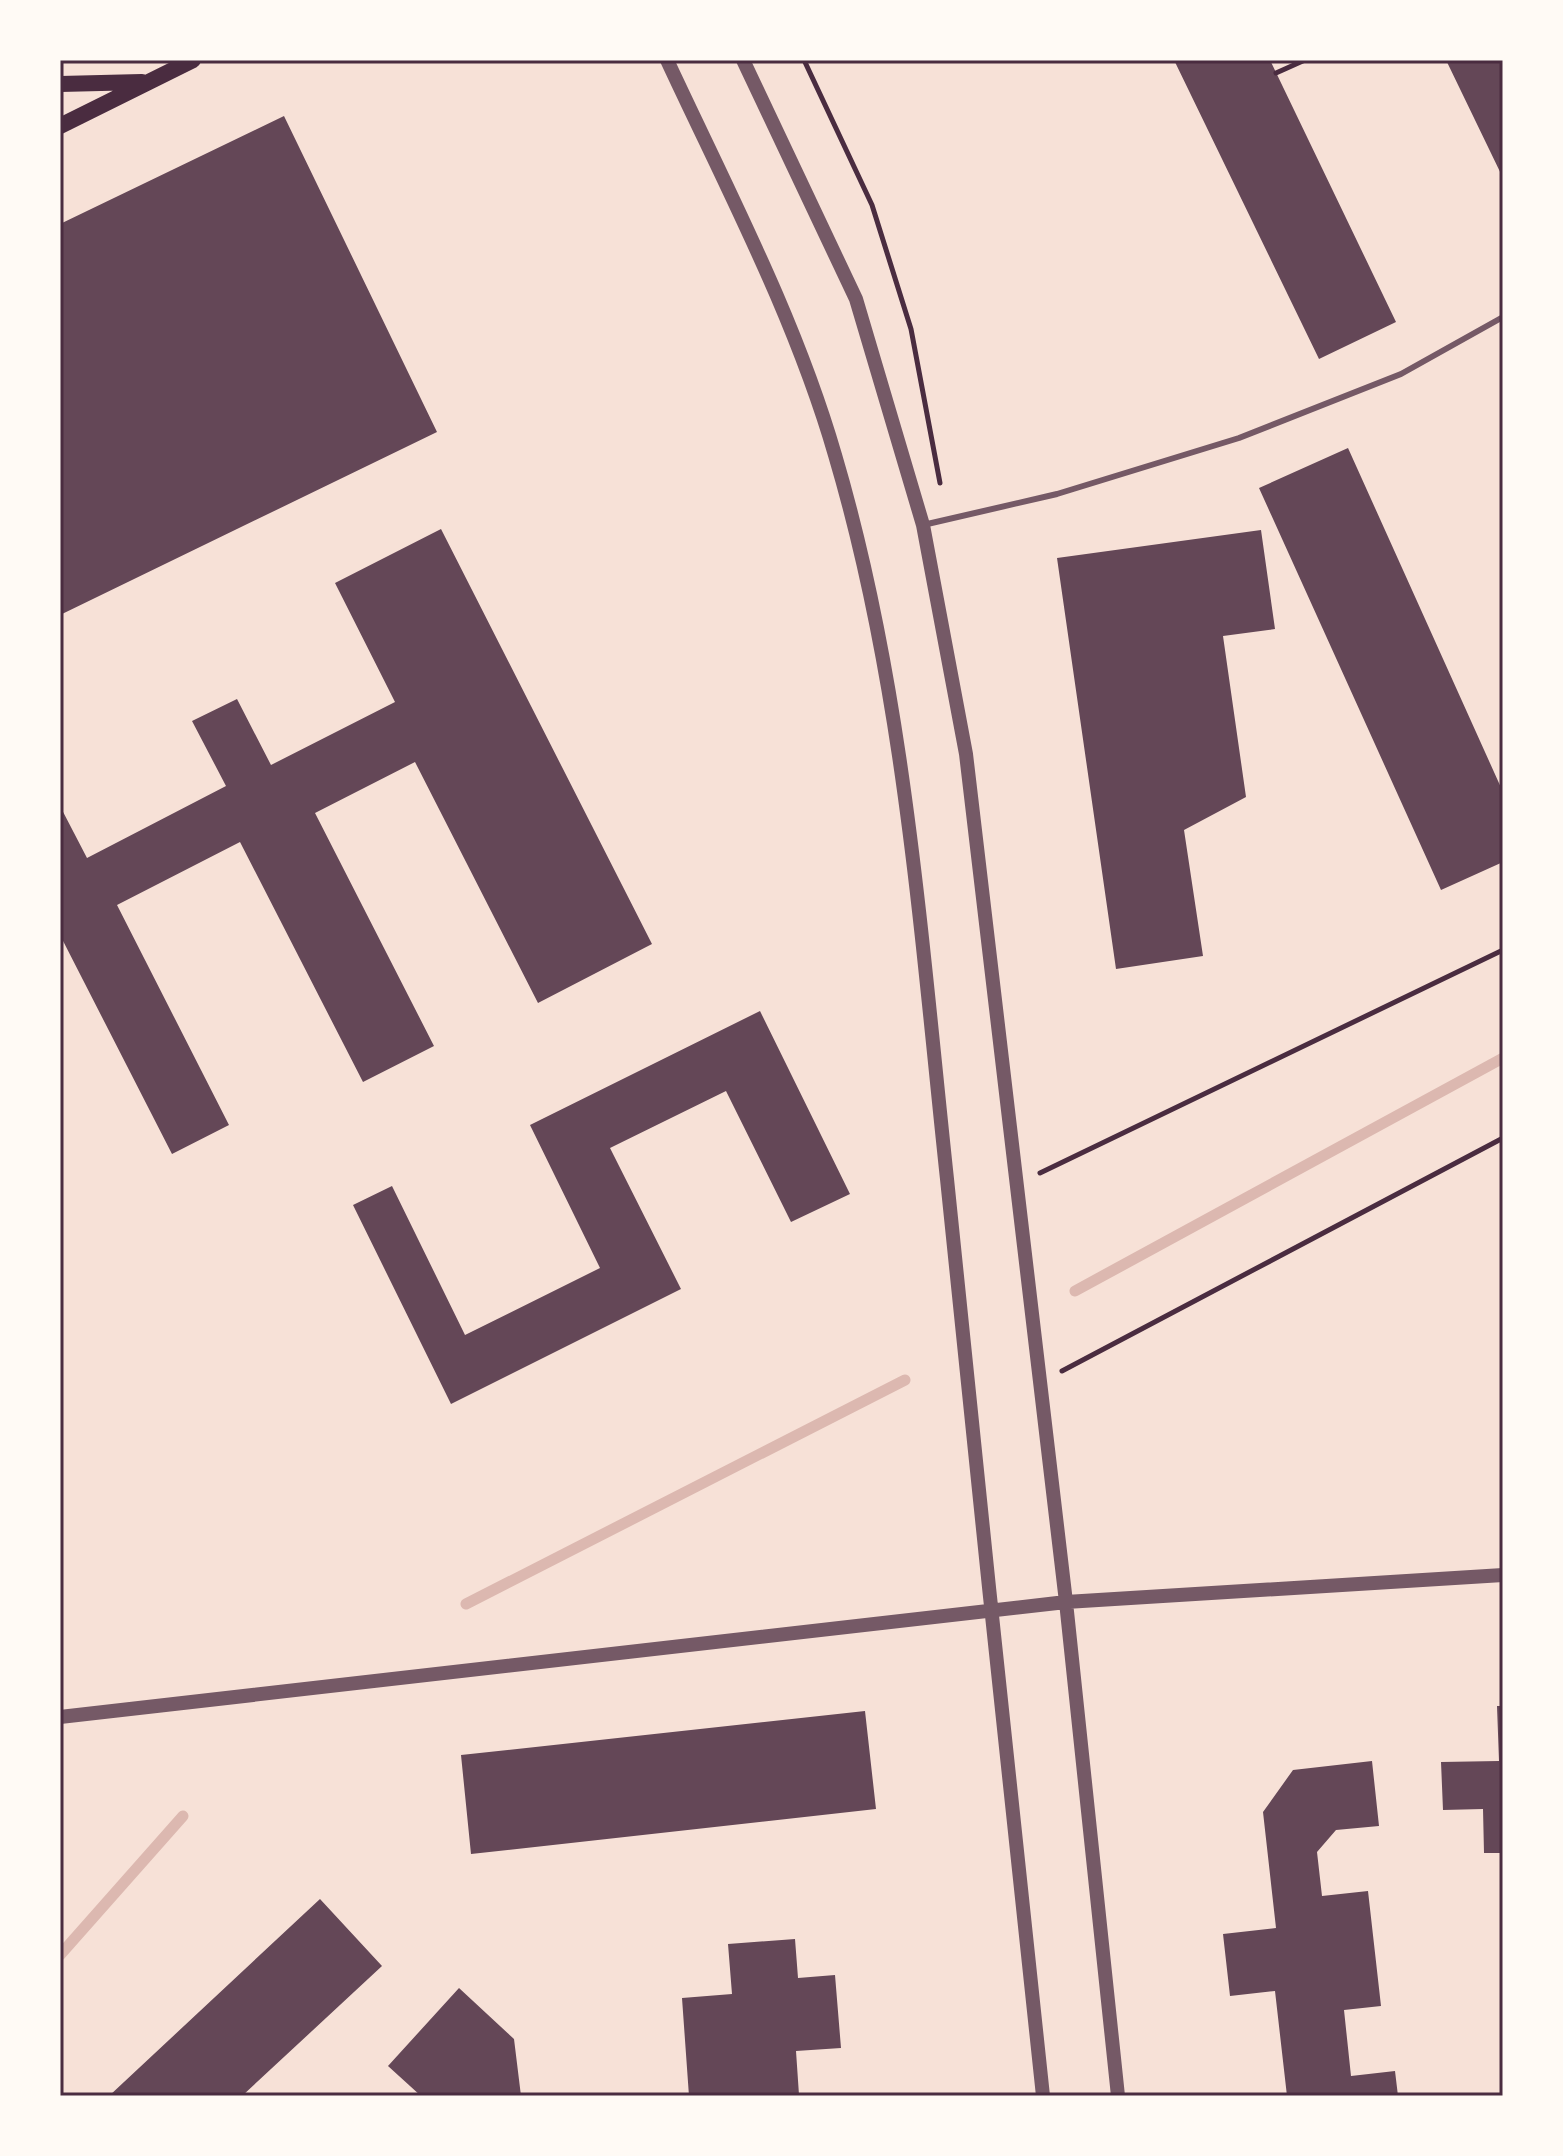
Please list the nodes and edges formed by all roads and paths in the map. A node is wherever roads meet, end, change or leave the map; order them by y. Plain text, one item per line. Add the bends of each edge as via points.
1 (193, 60) edge
2 (667, 60) edge
3 (743, 60) edge
4 (804, 60) edge
5 (1305, 60) edge
6 (1276, 73) dead end
7 (146, 82) junction
8 (60, 84) edge
9 (60, 126) edge
10 (1503, 317) edge
11 (946, 519) junction
12 (923, 525) junction
13 (1503, 950) edge
14 (1503, 1138) edge
15 (1018, 1184) junction
16 (1041, 1383) junction
17 (1503, 1575) edge
18 (1066, 1602) junction
19 (992, 1613) junction
20 (60, 1717) edge
21 (1043, 2096) edge
22 (1118, 2096) edge

1 - 7 main road
2 - 19 street via 790,323 836,456 878,632 929,1010
3 - 12 street via 856,299
4 - 11 path via 872,205 911,329
5 - 6 path
7 - 8 main road
7 - 9 main road
10 - 11 lane via 1401,374 1239,438 1057,494
11 - 12 lane
12 - 15 street via 966,754
13 - 15 path
14 - 16 path
15 - 16 street
16 - 18 street
17 - 18 street
18 - 19 street
18 - 22 street
19 - 20 street
19 - 21 street

